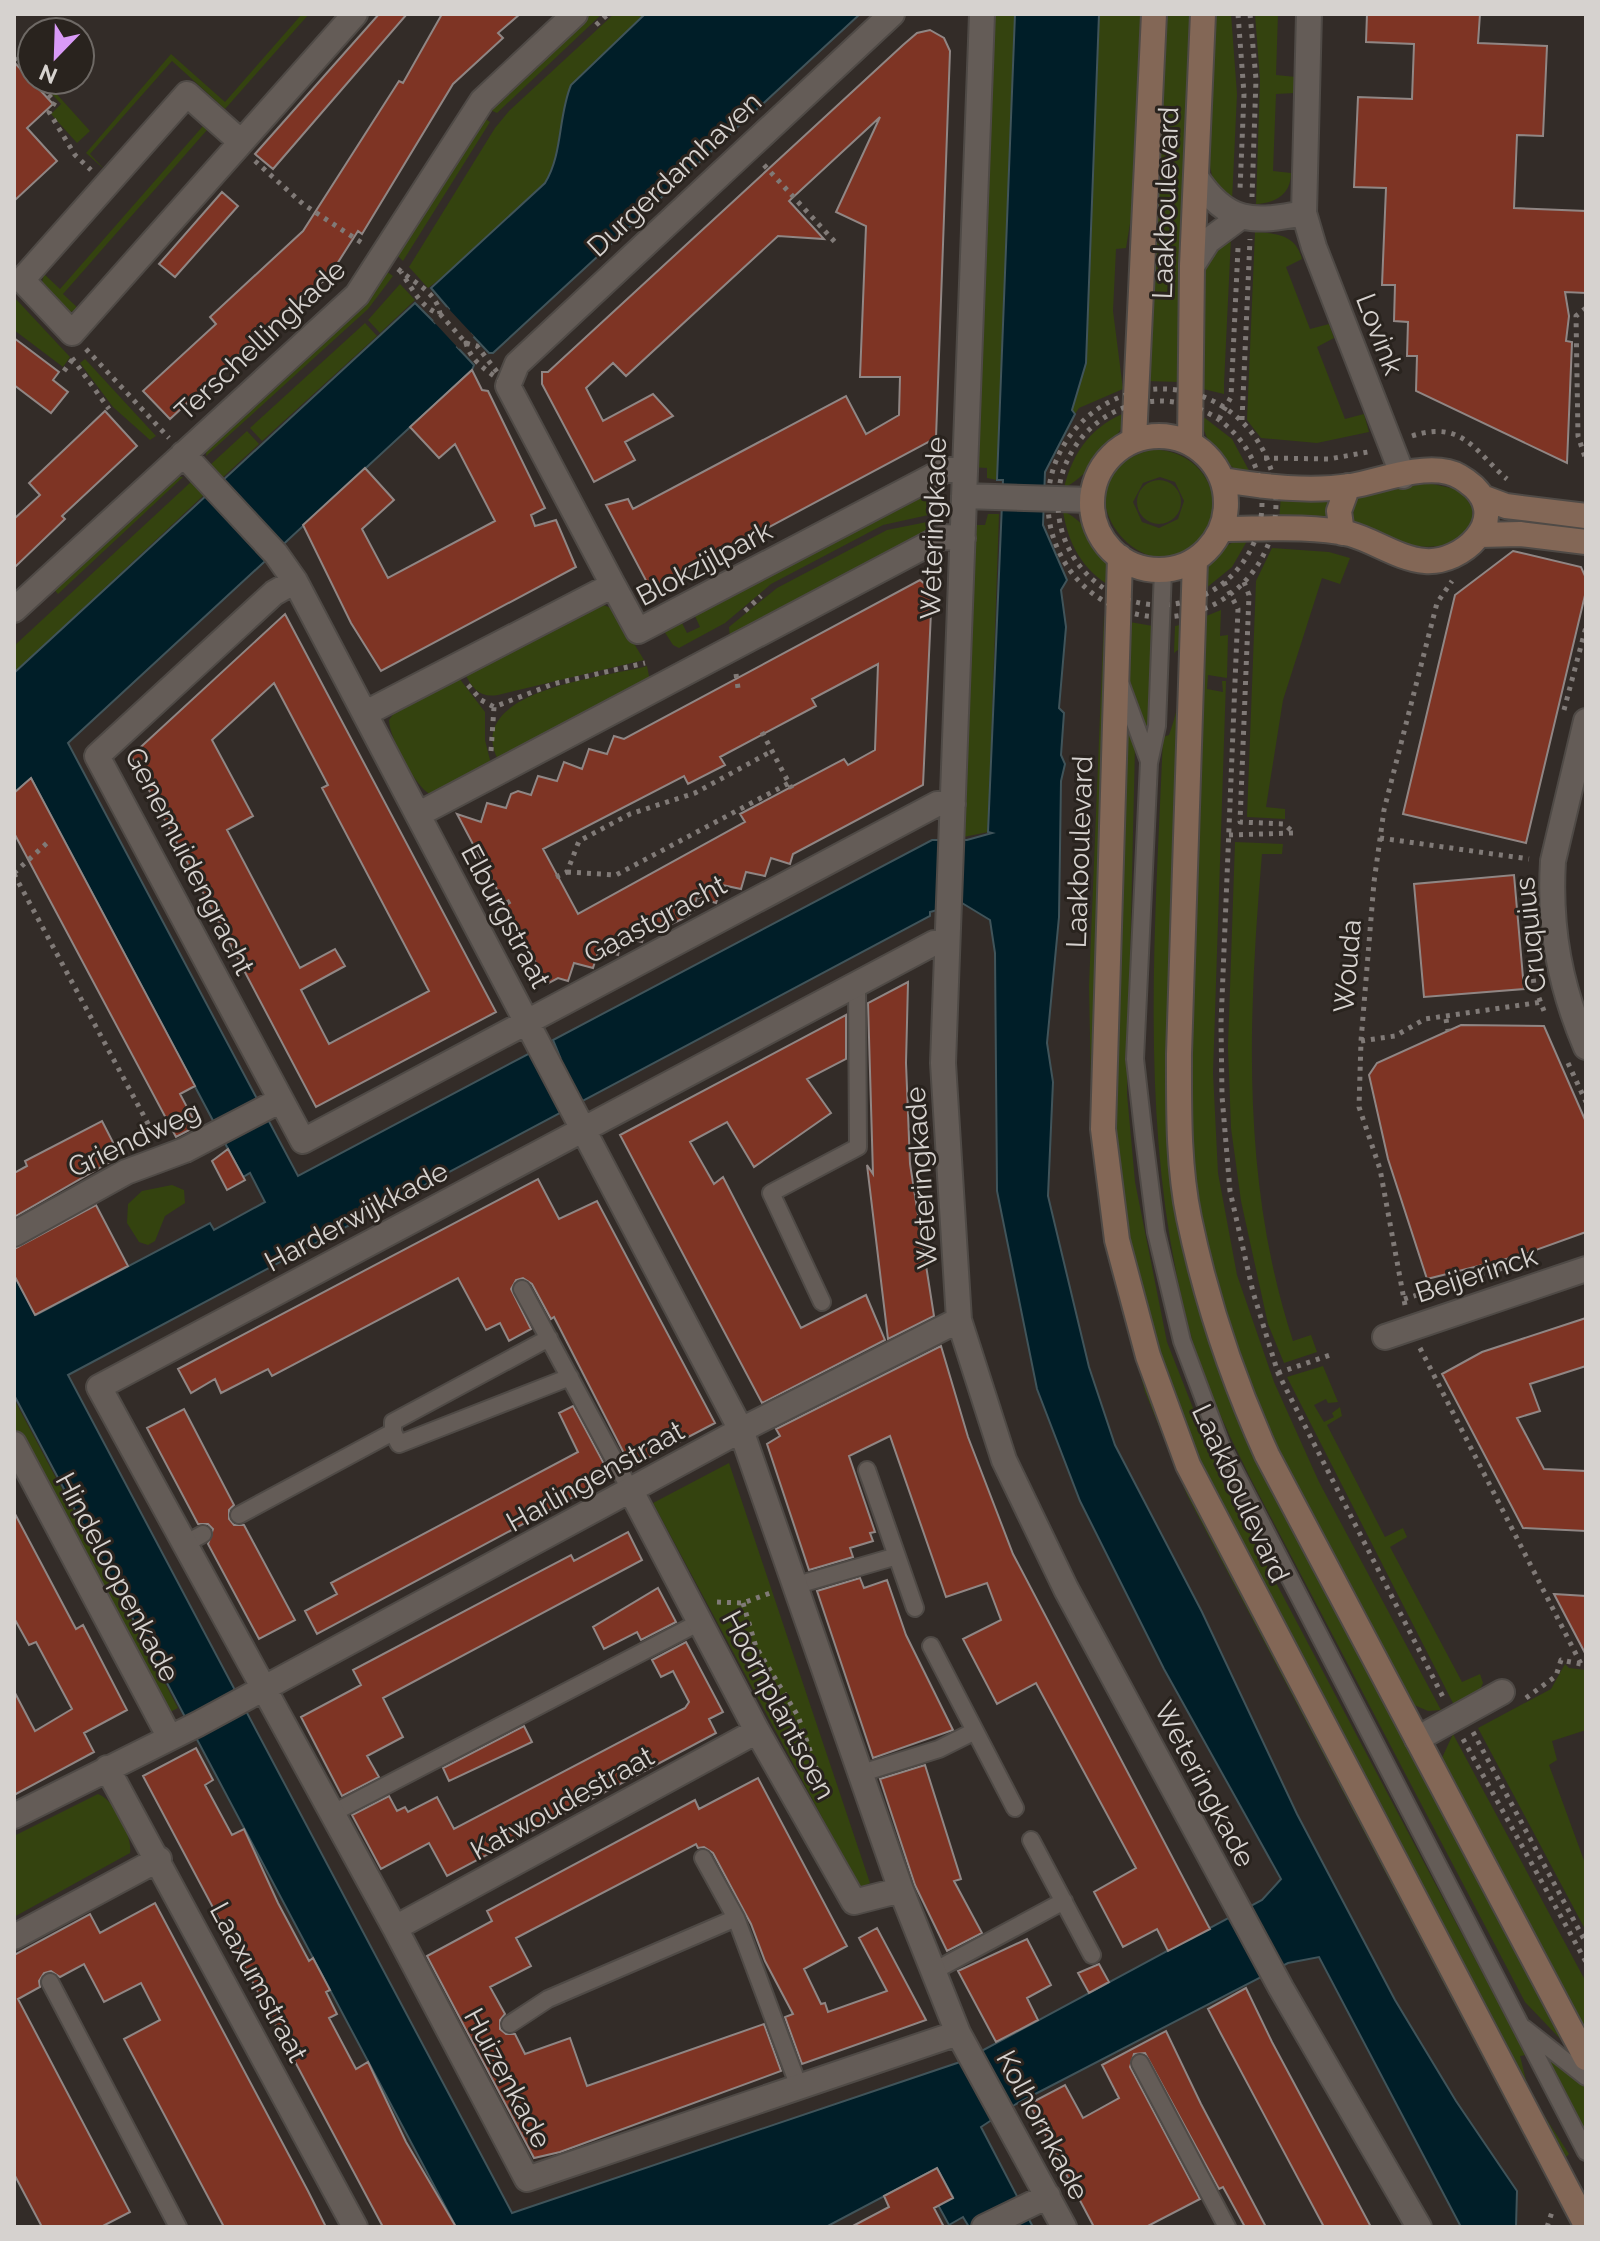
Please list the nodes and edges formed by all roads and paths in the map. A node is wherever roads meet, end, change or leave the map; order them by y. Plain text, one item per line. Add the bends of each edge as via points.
1 (355, 14) edge
2 (575, 14) edge
3 (892, 14) edge
4 (982, 14) edge
5 (1154, 14) edge
6 (1203, 14) edge
7 (1309, 14) edge
8 (49, 96) edge
9 (241, 142) junction
10 (747, 147) junction
11 (1196, 177) junction
12 (108, 184) junction
13 (1304, 213) junction
14 (1239, 218) junction
15 (835, 242) dead end
16 (384, 257) junction
17 (1192, 266) junction
18 (1586, 308) edge
19 (440, 314) junction
20 (72, 333) junction
21 (466, 343) junction
22 (508, 386) junction
23 (1137, 397) junction
24 (1190, 399) junction
25 (1134, 440) junction
26 (1190, 443) junction
27 (1391, 444) junction
28 (183, 454) junction
29 (1266, 457) junction
30 (1586, 460) edge
31 (1254, 461) junction
32 (965, 470) junction
33 (1403, 476) junction
34 (1223, 480) junction
35 (1514, 484) dead end
36 (1348, 486) junction
37 (1268, 487) junction
38 (964, 496) junction
39 (1482, 497) junction
40 (1051, 499) junction
41 (1091, 500) junction
42 (1586, 516) edge
43 (1222, 529) junction
44 (1266, 529) junction
45 (1342, 533) junction
46 (1480, 535) junction
47 (963, 538) junction
48 (1586, 542) edge
49 (1120, 557) junction
50 (1195, 560) junction
51 (1163, 570) junction
52 (1465, 573) dead end
53 (295, 581) junction
54 (1224, 582) junction
55 (1244, 582) junction
56 (613, 585) junction
57 (768, 590) dead end
58 (1231, 594) junction
59 (1119, 602) junction
60 (1194, 606) junction
61 (14, 610) edge
62 (1161, 611) junction
63 (737, 618) dead end
64 (1586, 627) edge
65 (638, 631) junction
66 (1116, 671) junction
67 (366, 713) junction
68 (1574, 719) edge
69 (762, 732) dead end
70 (772, 751) junction
71 (1149, 763) junction
72 (499, 771) junction
73 (953, 804) junction
74 (419, 814) junction
75 (1229, 835) junction
76 (1380, 838) junction
77 (47, 843) dead end
78 (1529, 859) dead end
79 (567, 872) junction
80 (14, 874) edge
81 (556, 877) dead end
82 (512, 900) dead end
83 (498, 908) dead end
84 (947, 943) junction
85 (857, 984) junction
86 (1540, 1003) dead end
87 (1446, 1019) junction
88 (528, 1021) junction
89 (1448, 1031) dead end
90 (1361, 1041) junction
91 (1586, 1047) edge
92 (273, 1104) junction
93 (586, 1128) junction
94 (149, 1135) dead end
95 (303, 1141) joint
96 (14, 1234) edge
97 (1526, 1261) dead end
98 (1586, 1269) edge
99 (522, 1289) dead end
100 (1404, 1299) junction
101 (822, 1302) dead end
102 (959, 1320) junction
103 (1408, 1321) junction
104 (1385, 1337) dead end
105 (549, 1338) junction
106 (1330, 1355) dead end
107 (1278, 1373) junction
108 (570, 1377) junction
109 (741, 1430) junction
110 (393, 1432) junction
111 (14, 1444) edge
112 (867, 1470) dead end
113 (631, 1491) junction
114 (239, 1515) dead end
115 (897, 1556) junction
116 (797, 1585) junction
117 (743, 1603) junction
118 (915, 1608) dead end
119 (697, 1617) junction
120 (931, 1646) dead end
121 (1583, 1664) edge
122 (262, 1691) junction
123 (1508, 1698) joint
124 (1462, 1723) junction
125 (757, 1731) junction
126 (975, 1731) junction
127 (170, 1738) junction
128 (1417, 1739) junction
129 (107, 1768) junction
130 (862, 1773) junction
131 (830, 1807) dead end
132 (1015, 1808) dead end
133 (15, 1814) edge
134 (331, 1814) junction
135 (1031, 1840) dead end
136 (703, 1858) dead end
137 (159, 1859) junction
138 (901, 1890) junction
139 (1064, 1901) junction
140 (736, 1918) junction
141 (395, 1928) junction
142 (23, 1938) edge
143 (1586, 1943) edge
144 (1092, 1955) dead end
145 (1586, 1962) edge
146 (934, 1971) junction
147 (50, 1982) dead end
148 (510, 2024) dead end
149 (1519, 2024) junction
150 (964, 2042) junction
151 (1586, 2058) edge
152 (1140, 2063) dead end
153 (1586, 2077) edge
154 (799, 2087) junction
155 (1586, 2152) edge
156 (1039, 2200) junction
157 (1584, 2222) edge
158 (1222, 2225) edge
159 (178, 2227) edge
160 (355, 2227) edge
161 (984, 2227) edge
162 (1064, 2227) edge
163 (1419, 2227) edge

1 - 9 street
2 - 16 street, Terschellingkade via 482,101
3 - 10 street, Durgerdamhaven
4 - 32 street, Weteringkade
5 - 23 main road, Laakboulevard
6 - 11 main road, Laakboulevard
7 - 13 street, Lovink
8 - 12 path via 55,102 49,112 75,155
9 - 12 street via 187,94
9 - 16 path via 252,159 303,204
9 - 20 street
10 - 15 path
10 - 22 street, Durgerdamhaven via 524,353
11 - 14 street via 1212,199
11 - 17 main road, Laakboulevard
12 - 20 street via 22,280
13 - 14 street via 1271,220
13 - 27 street, Lovink
14 - 17 street via 1208,241
16 - 28 street, Terschellingkade via 357,295
17 - 24 main road, Laakboulevard
18 - 30 path via 1576,316 1578,436
19 - 19 path via 430,293 401,272 429,311
19 - 21 path
20 - 28 path
21 - 22 path via 477,346
21 - 22 path via 477,363
22 - 56 street
23 - 24 path
23 - 24 path via 1164,388
23 - 25 main road, Laakboulevard
23 - 40 path via 1082,436
23 - 40 path via 1095,409 1078,424 1055,465
24 - 26 main road, Laakboulevard
24 - 29 path via 1209,398 1236,416
24 - 31 path via 1229,426
25 - 26 main road via 1159,435
25 - 41 main road via 1102,467
26 - 34 main road via 1206,453
27 - 29 path via 1329,459
27 - 33 street, Lovink
27 - 35 path via 1431,432 1458,437 1484,452
28 - 53 street, Elburgstraat
28 - 61 street, Terschellingkade
29 - 31 path
29 - 37 path
31 - 37 path
32 - 38 street, Weteringkade
32 - 65 street, Blokzijlpark via 945,470
33 - 36 main road
33 - 39 main road via 1448,472 1462,477
34 - 37 main road
34 - 43 main road via 1227,506
36 - 37 main road
36 - 45 main road via 1339,511
37 - 44 path
37 - 44 path
38 - 40 street
38 - 47 street, Weteringkade
39 - 42 main road via 1506,506
39 - 46 main road via 1485,521
40 - 41 street
40 - 59 path via 1074,557
40 - 59 path via 1050,526 1072,573 1090,592
41 - 49 main road via 1101,537
43 - 44 main road
43 - 50 main road
44 - 45 main road
44 - 54 path
44 - 55 path via 1259,561
45 - 46 main road via 1424,561 1458,554
46 - 48 main road
47 - 72 street via 942,537
47 - 73 street, Weteringkade
49 - 51 main road via 1139,567
49 - 59 main road, Laakboulevard
50 - 51 main road
50 - 60 main road, Laakboulevard
51 - 62 lane, Laakboulevard
52 - 76 path, Wouda via 1451,582 1437,603
53 - 67 street, Elburgstraat
53 - 92 street, Genemuidengracht via 274,593 97,756
54 - 58 path
54 - 60 path
55 - 58 path
55 - 75 path via 1249,595 1240,822 1284,824 1294,833
56 - 65 street, Blokzijlpark
56 - 67 street, Blokzijlpark
57 - 63 path
58 - 60 path
58 - 75 path via 1238,609
59 - 62 path
59 - 62 path
59 - 66 main road, Laakboulevard
60 - 62 path
60 - 62 path
60 - 128 main road, Laakboulevard via 1179,1054 1179,1123 1189,1216 1239,1394
62 - 71 lane, Laakboulevard via 1157,726
64 - 68 path
65 - 72 path via 651,662 534,689 494,707 489,740
66 - 71 lane, Laakboulevard
66 - 157 main road, Laakboulevard via 1103,1129 1117,1240 1148,1356 1188,1465
67 - 74 street, Elburgstraat
68 - 91 street, Cruquius via 1551,885 1560,980
69 - 70 path
70 - 79 path via 695,793 630,814 579,841
70 - 79 path via 790,786 616,875
71 - 149 lane, Laakboulevard via 1135,1059 1156,1232 1182,1341 1221,1445
72 - 74 street
73 - 84 street, Weteringkade
73 - 88 street, Gaastgracht via 937,804
74 - 88 street, Elburgstraat
75 - 107 path via 1221,1023 1227,1159 1253,1292
76 - 78 path
76 - 90 path, Wouda
77 - 80 path
79 - 81 path
80 - 94 path via 153,1133
82 - 83 path
84 - 85 street, Harderwijkkade via 934,943
84 - 102 street, Weteringkade via 943,1063
85 - 93 street, Harderwijkkade
85 - 101 lane via 858,1147 771,1193
86 - 87 path
87 - 89 path
87 - 90 path via 1425,1019 1395,1036
88 - 93 street, Elburgstraat
88 - 95 street, Gaastgracht
90 - 100 path, Wouda via 1359,1107 1380,1169
92 - 95 street, Genemuidengracht
92 - 96 street, Griendweg via 185,1150 126,1172
93 - 109 street, Elburgstraat
93 - 122 street, Harderwijkkade via 99,1387 193,1539
97 - 100 path
98 - 103 street, Beijerinck
99 - 105 lane
100 - 103 path, Wouda
102 - 109 street, Harlingenstraat
102 - 163 street, Weteringkade via 1004,1460 1066,1589 1281,1988
103 - 104 street, Beijerinck
103 - 121 path, Wouda
105 - 108 lane
105 - 110 lane via 393,1422
106 - 107 path
107 - 124 path
108 - 110 lane via 399,1444
108 - 113 lane
109 - 113 street, Harlingenstraat
109 - 116 street, Hoornplantsoen
110 - 114 lane
111 - 127 street, Hindeloopenkade
112 - 115 lane
113 - 119 street, Hoornplantsoen
113 - 122 street, Harlingenstraat
115 - 116 lane
115 - 118 lane
116 - 117 path
116 - 130 street, Hoornplantsoen
117 - 119 path via 718,1602
117 - 131 path via 756,1647 798,1716
119 - 125 street, Hoornplantsoen
119 - 134 lane
120 - 126 lane
121 - 123 path via 1561,1660 1556,1676 1541,1690
122 - 127 street
122 - 134 street, Huizenkade
123 - 124 street
124 - 128 street
124 - 143 path
124 - 145 path via 1467,1749
125 - 138 street, Hoornplantsoen via 854,1902
125 - 141 street, Katwoudestraat
126 - 130 lane via 939,1749
126 - 132 lane
127 - 129 street
128 - 151 main road, Laakboulevard
129 - 133 street
129 - 137 street, Laaxumstraat
130 - 138 street, Hoornplantsoen
134 - 141 street, Huizenkade
135 - 139 lane
136 - 140 lane
137 - 142 street
137 - 160 street, Laaxumstraat
138 - 146 street, Hoornplantsoen
139 - 144 lane
139 - 146 lane
140 - 148 lane via 548,1999
140 - 154 lane
141 - 154 street, Huizenkade via 468,2049 527,2179
146 - 150 street, Hoornplantsoen
147 - 159 lane
149 - 153 lane, Laakboulevard
149 - 155 lane, Laakboulevard
150 - 154 street, Huizenkade
150 - 156 street, Kolhornkade via 1009,2121
152 - 158 lane
156 - 161 street
156 - 162 street, Kolhornkade

